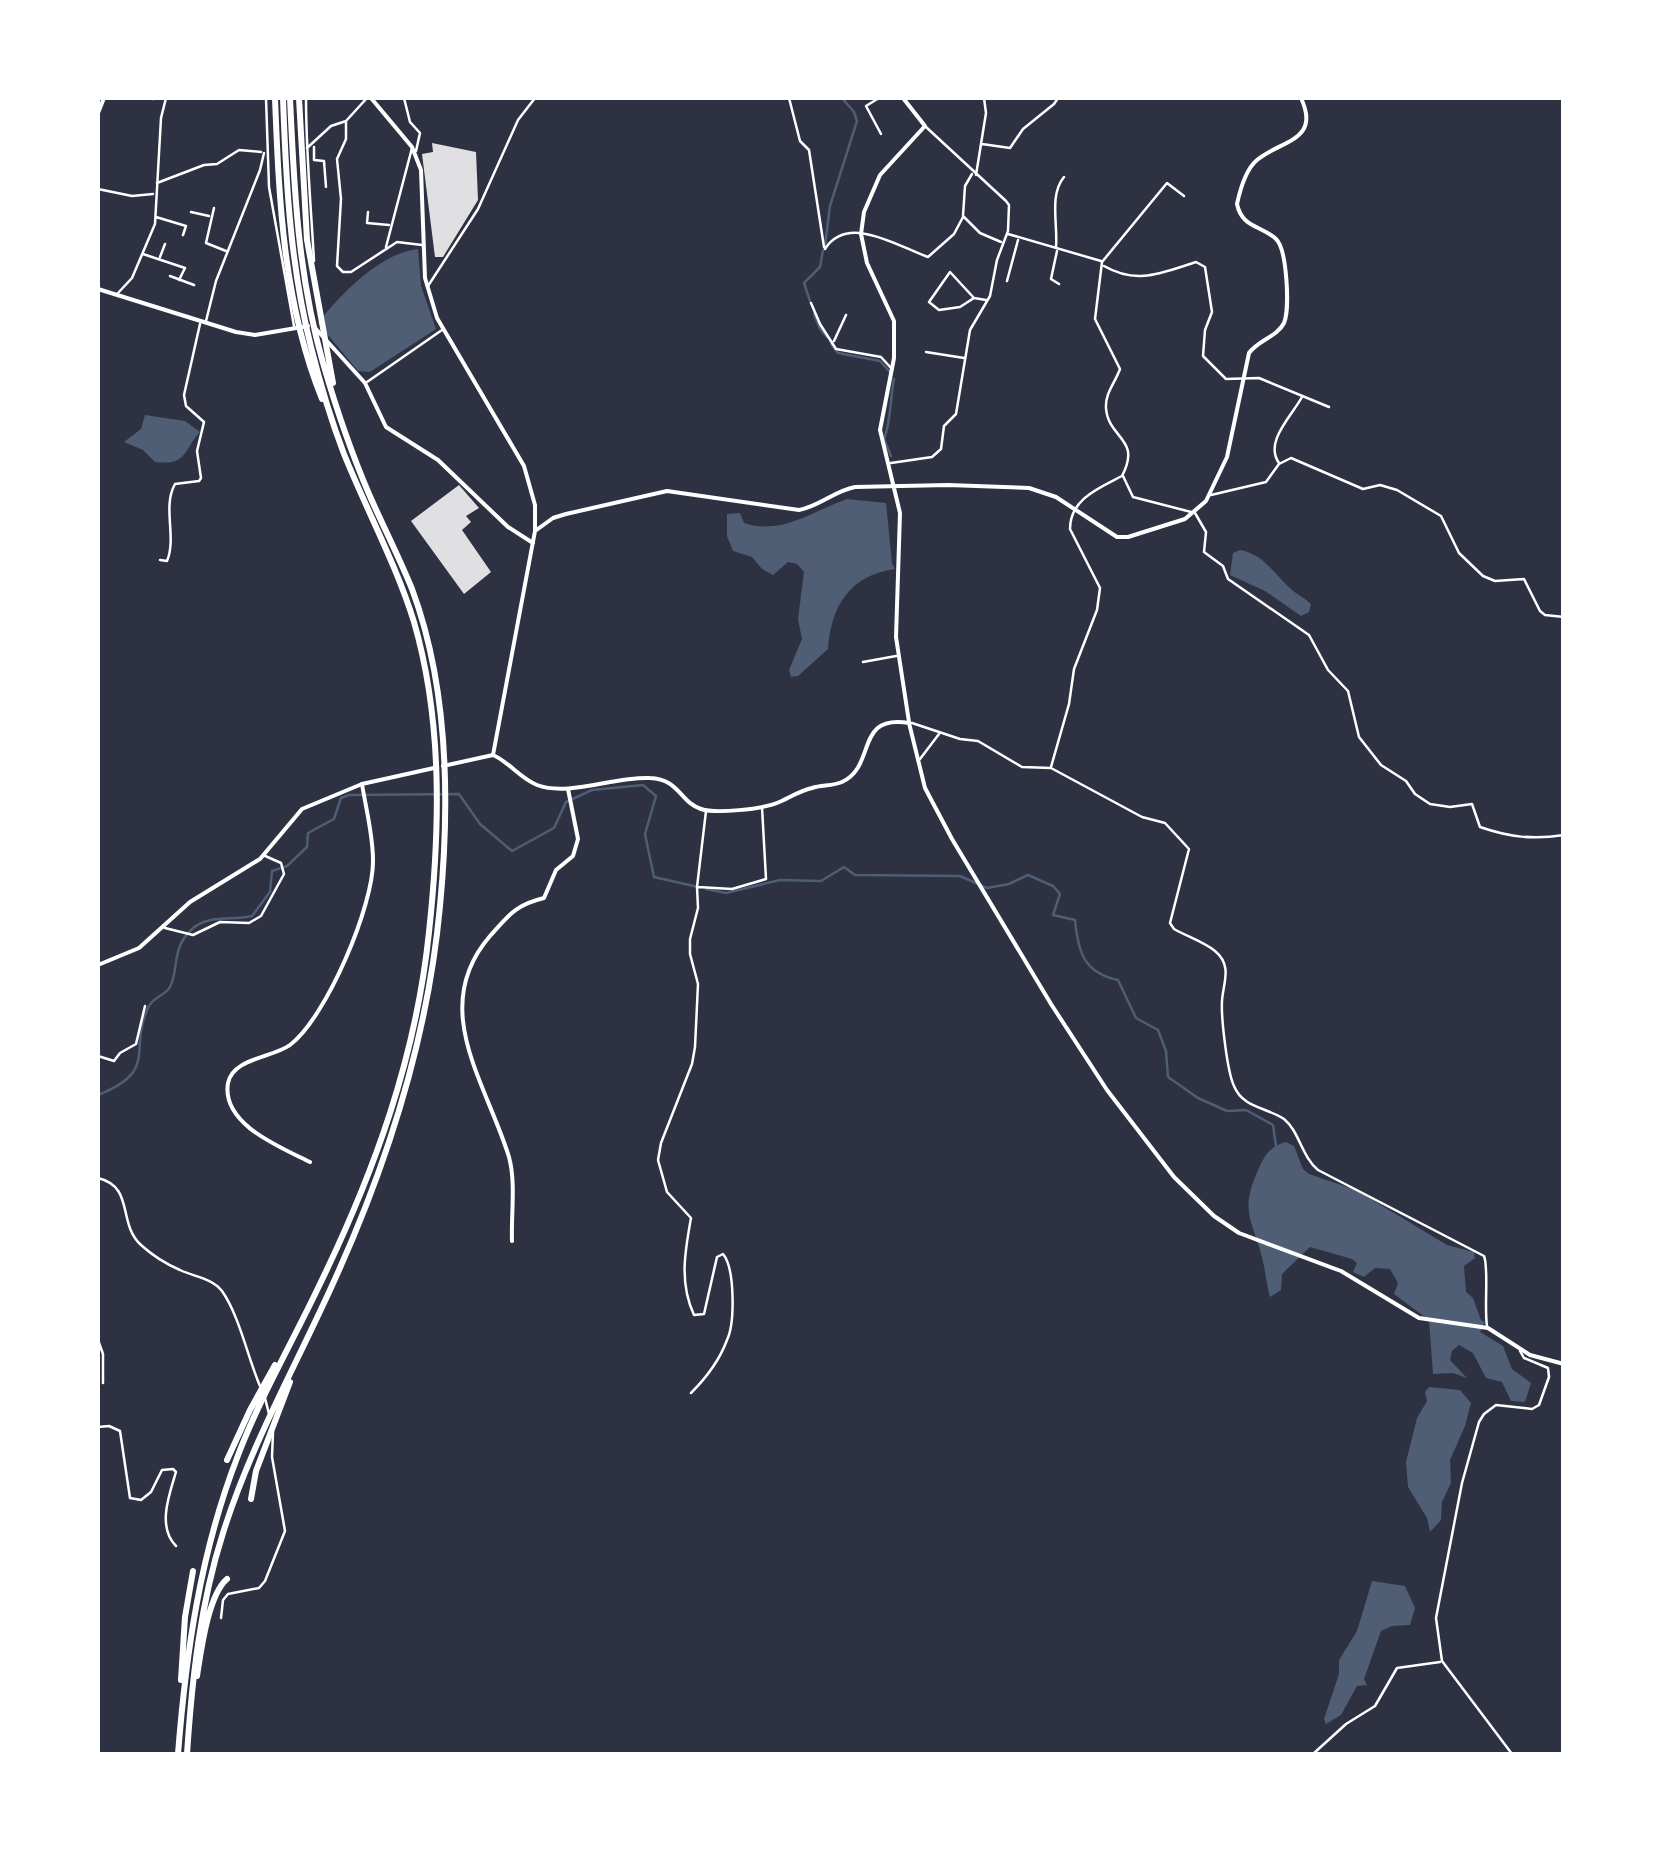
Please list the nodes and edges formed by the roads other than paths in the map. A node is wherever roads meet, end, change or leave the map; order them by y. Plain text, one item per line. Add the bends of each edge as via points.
1 (104, 98) edge
2 (166, 98) edge
3 (266, 98) edge
4 (275, 98) edge
5 (286, 98) edge
6 (302, 98) edge
7 (369, 98) edge
8 (404, 98) edge
9 (535, 98) edge
10 (789, 98) edge
11 (879, 98) edge
12 (903, 98) edge
13 (984, 98) edge
14 (1058, 98) edge
15 (1301, 98) edge
16 (98, 113) edge
17 (346, 120) junction
18 (925, 126) junction
19 (881, 134) dead end
20 (982, 144) junction
21 (314, 145) junction
22 (306, 149) junction
23 (414, 149) junction
24 (266, 153) junction
25 (975, 174) junction
26 (1064, 177) dead end
27 (156, 184) junction
28 (326, 188) dead end
29 (98, 189) edge
30 (154, 194) junction
31 (1184, 196) dead end
32 (214, 208) dead end
33 (191, 212) dead end
34 (368, 212) dead end
35 (154, 216) junction
36 (212, 217) junction
37 (964, 217) junction
38 (392, 225) junction
39 (1008, 231) junction
40 (862, 234) junction
41 (183, 235) dead end
42 (1019, 238) junction
43 (1003, 243) junction
44 (164, 244) dead end
45 (424, 245) junction
46 (386, 247) junction
47 (1056, 249) junction
48 (229, 252) junction
49 (143, 254) junction
50 (160, 259) junction
51 (1102, 263) junction
52 (170, 276) dead end
53 (179, 280) junction
54 (1006, 281) dead end
55 (1059, 284) dead end
56 (194, 285) dead end
57 (427, 288) junction
58 (98, 289) edge
59 (117, 294) junction
60 (974, 298) junction
61 (988, 300) junction
62 (812, 302) dead end
63 (290, 308) junction
64 (846, 315) dead end
65 (203, 323) junction
66 (294, 326) junction
67 (443, 329) junction
68 (833, 343) junction
69 (926, 352) dead end
70 (966, 358) junction
71 (892, 368) junction
72 (1242, 378) junction
73 (323, 379) junction
74 (365, 383) junction
75 (1303, 396) junction
76 (1329, 407) dead end
77 (890, 464) junction
78 (1280, 464) junction
79 (1123, 474) junction
80 (896, 487) junction
81 (1210, 496) junction
82 (1076, 509) junction
83 (1194, 514) junction
84 (535, 532) junction
85 (532, 543) junction
86 (160, 560) dead end
87 (1564, 616) edge
88 (898, 655) junction
89 (864, 662) dead end
90 (909, 722) junction
91 (940, 732) junction
92 (439, 741) junction
93 (492, 755) junction
94 (917, 761) junction
95 (1051, 768) junction
96 (362, 784) junction
97 (568, 790) junction
98 (762, 807) junction
99 (706, 810) junction
100 (1564, 835) edge
101 (263, 855) junction
102 (696, 887) junction
103 (163, 928) junction
104 (98, 965) edge
105 (145, 1006) dead end
106 (98, 1056) edge
107 (392, 1125) junction
108 (310, 1162) dead end
109 (98, 1178) edge
110 (512, 1241) dead end
111 (324, 1304) junction
112 (1486, 1327) junction
113 (98, 1340) edge
114 (1519, 1348) junction
115 (1564, 1364) edge
116 (100, 1369) edge
117 (103, 1383) dead end
118 (691, 1393) dead end
119 (98, 1427) edge
120 (239, 1443) junction
121 (227, 1460) dead end
122 (251, 1499) dead end
123 (176, 1546) dead end
124 (193, 1571) dead end
125 (227, 1579) dead end
126 (220, 1618) dead end
127 (1442, 1661) junction
128 (181, 1721) junction
129 (188, 1732) junction
130 (178, 1754) edge
131 (187, 1754) edge
132 (1314, 1754) edge
133 (1512, 1754) edge

1 - 16 street
2 - 27 street
3 - 24 street
4 - 73 highway via 290,288 302,344
5 - 73 highway via 288,222
6 - 22 street
6 - 73 highway via 304,212
7 - 17 street
7 - 23 street
8 - 23 street via 420,132
9 - 57 street via 518,120 478,209
10 - 40 street via 812,161 824,249 847,232
11 - 19 street via 866,106
12 - 18 street
13 - 20 street
14 - 20 street via 1012,146
15 - 72 street via 1302,131 1254,164 1238,199 1244,221 1281,244 1287,309 1281,328 1248,353
17 - 21 street
17 - 46 street via 337,159 337,266 351,272
18 - 25 street
18 - 40 street via 880,174
20 - 25 street
21 - 22 street
21 - 28 street via 314,160 324,161
22 - 63 street via 318,297
23 - 38 street
23 - 45 street via 424,191
24 - 27 street via 240,150
24 - 48 street
24 - 63 street
25 - 37 street via 964,186
25 - 39 street via 1009,205
26 - 47 street via 1056,198
27 - 30 street
29 - 30 street
30 - 35 street
31 - 51 street via 1167,183
32 - 36 street
33 - 36 street
34 - 38 street via 367,224
35 - 41 street via 186,226
35 - 49 street
36 - 48 street via 206,244
37 - 40 street via 928,257
37 - 43 street
38 - 46 street
39 - 42 street
39 - 43 street
40 - 71 street via 894,322
42 - 47 street
42 - 54 street
43 - 61 street
44 - 50 street
45 - 46 street
45 - 57 street
47 - 51 street
47 - 55 street via 1050,279
48 - 65 street
49 - 50 street
49 - 59 street
50 - 53 street via 185,268
51 - 72 street via 1124,277 1142,278 1196,262 1204,267 1212,312 1202,356 1226,379
51 - 79 street via 1094,320 1120,370 1106,408 1128,445
52 - 53 street
53 - 56 street
57 - 67 street
58 - 59 street
59 - 65 street
60 - 60 street via 938,310 929,302 950,272
60 - 61 street
61 - 70 street via 970,330
62 - 68 street
63 - 66 street
64 - 68 street
65 - 66 street via 256,335
65 - 86 street via 184,396 204,422 201,478 175,484 170,493 171,548 167,561
66 - 74 street via 323,334
67 - 74 street
67 - 84 street via 524,466
68 - 71 street via 841,352 882,358
69 - 70 street
70 - 77 street via 956,414 944,426 938,454
71 - 77 street via 880,430
72 - 75 street via 1260,378
72 - 81 street via 1227,457
73 - 92 highway via 343,451 413,620
73 - 92 highway via 418,606 434,674
74 - 85 street via 386,427 438,460
75 - 76 street
75 - 78 street via 1273,443
77 - 80 street
78 - 81 street via 1266,482
78 - 87 street via 1296,459 1363,488 1397,490 1441,516 1459,553 1483,576 1524,579 1540,611
79 - 82 street
79 - 83 street via 1132,496
80 - 82 street via 1021,487
80 - 84 street via 842,490 799,510 680,491 646,493 553,518
80 - 88 street
81 - 83 street
82 - 83 street via 1120,537
82 - 95 street via 1070,529 1100,588 1098,610 1074,669
83 - 100 street via 1206,532 1204,552 1228,579 1309,635 1348,691 1359,737 1382,765 1430,804 1472,804 1480,827 1523,839
84 - 85 street
85 - 93 street
88 - 89 street
88 - 90 street
90 - 91 street
90 - 94 street
90 - 98 street via 875,729 857,766 840,783
91 - 94 street
91 - 95 street via 978,741 1022,768
92 - 107 highway via 432,944 418,1044
93 - 96 street
93 - 97 street via 539,786
94 - 112 street via 936,812 1051,1004 1174,1178 1214,1216 1354,1278 1423,1320
95 - 112 street via 1165,823 1189,848 1170,923 1224,962 1226,1048 1239,1096 1288,1122 1318,1170 1484,1256
96 - 101 street via 302,809
96 - 108 street via 372,882 321,1009 304,1034 272,1056 242,1064 228,1081 228,1102 252,1130
97 - 99 street via 661,779
97 - 110 street via 578,839 573,856 556,870 544,898 515,908 481,947 463,993 462,1030 512,1174
98 - 99 street
98 - 102 street via 766,879 732,889
99 - 102 street
101 - 103 street
101 - 103 street via 280,863 284,874 261,916 248,923 220,922 193,935
102 - 118 street via 690,939 698,984 695,1048 658,1160 668,1192 691,1218 683,1256 692,1312 704,1314 720,1254 729,1262 732,1294 730,1336
103 - 104 street via 139,948
105 - 106 street via 136,1044 114,1061
107 - 111 highway
107 - 120 highway
109 - 126 street via 123,1194 137,1242 223,1292 266,1403 285,1532 259,1588 228,1594
111 - 122 highway via 278,1409
111 - 129 highway via 248,1464 221,1538 204,1606
112 - 114 street
113 - 116 street
114 - 115 street
114 - 127 street via 1524,1358 1548,1368 1549,1377 1540,1404 1496,1405 1479,1422 1438,1600
116 - 117 street
119 - 123 street via 120,1431 130,1498 144,1498 162,1470 174,1469 166,1530
120 - 121 highway
120 - 128 highway via 201,1578
124 - 128 highway
125 - 129 highway via 210,1614
127 - 132 street via 1397,1668 1375,1706
127 - 133 street
128 - 130 highway
129 - 131 highway

